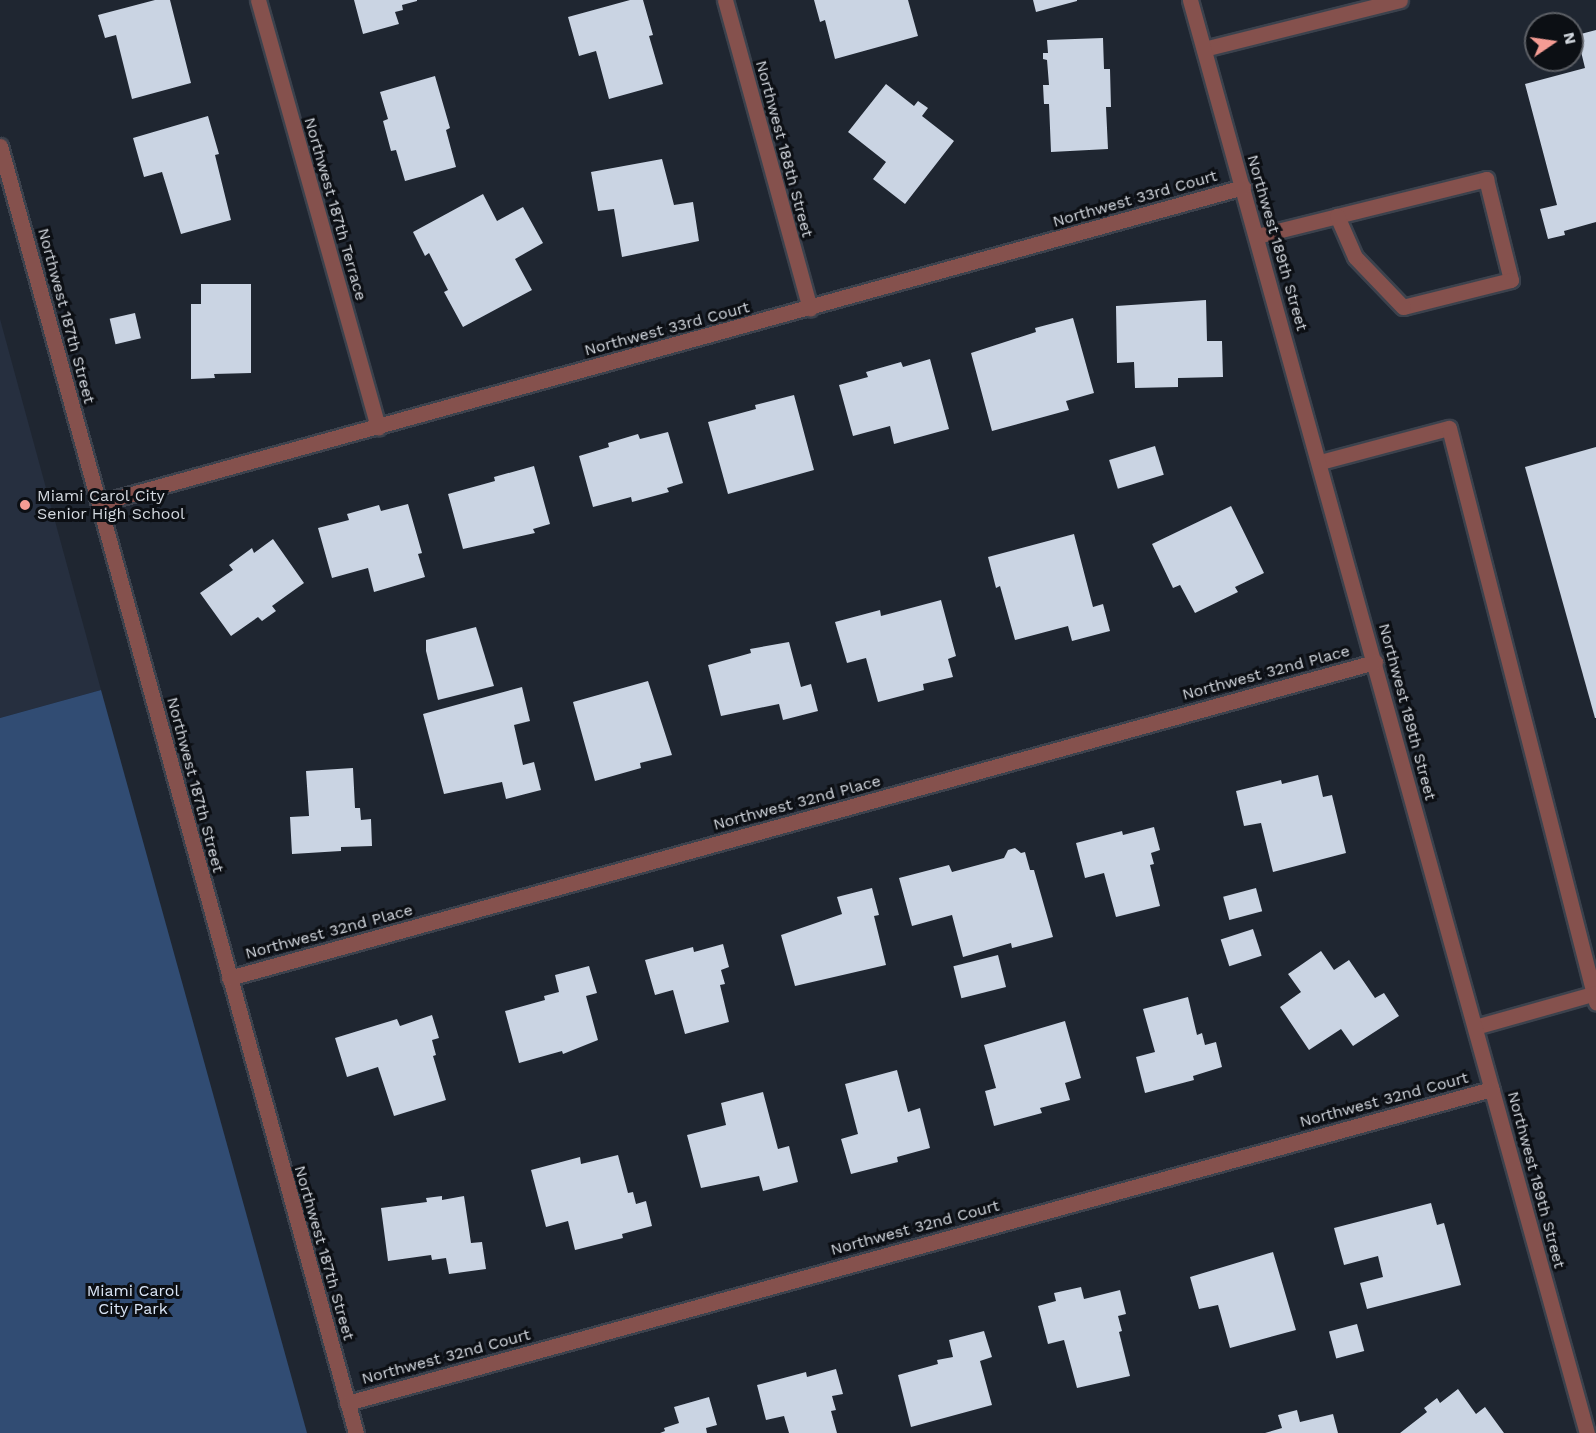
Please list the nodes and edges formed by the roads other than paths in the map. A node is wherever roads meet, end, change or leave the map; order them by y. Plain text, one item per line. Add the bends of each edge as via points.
1 (258, 0) edge
2 (724, 0) edge
3 (1190, 0) edge
4 (1400, 0) edge
5 (1204, 49) junction
6 (0, 146) edge
7 (1243, 187) junction
8 (1336, 216) junction
9 (1257, 237) junction
10 (810, 308) junction
11 (378, 427) junction
12 (1320, 462) junction
13 (99, 503) junction
14 (1374, 662) junction
15 (229, 978) junction
16 (1595, 996) edge
17 (1475, 1027) junction
18 (1492, 1089) junction
19 (347, 1403) junction
20 (356, 1433) edge
21 (1587, 1433) edge

1 - 11 street, Northwest 187th Terrace
2 - 10 street, Northwest 188th Street
3 - 5 street, Northwest 189th Street
4 - 5 street
5 - 7 street, Northwest 189th Street
6 - 13 street, Northwest 187th Street
7 - 9 street, Northwest 189th Street
7 - 10 street, Northwest 33rd Court
8 - 8 street via 1486,179 1511,280 1403,307 1355,257
8 - 9 street
9 - 12 street, Northwest 189th Street
10 - 11 street, Northwest 33rd Court
11 - 13 street, Northwest 33rd Court
12 - 14 street, Northwest 189th Street
12 - 16 street via 1449,428
13 - 15 street, Northwest 187th Street
14 - 15 street, Northwest 32nd Place
14 - 17 street, Northwest 189th Street
15 - 19 street, Northwest 187th Street
16 - 17 street
17 - 18 street, Northwest 189th Street
18 - 19 street, Northwest 32nd Court
18 - 21 street, Northwest 189th Street
19 - 20 street, Northwest 187th Street

